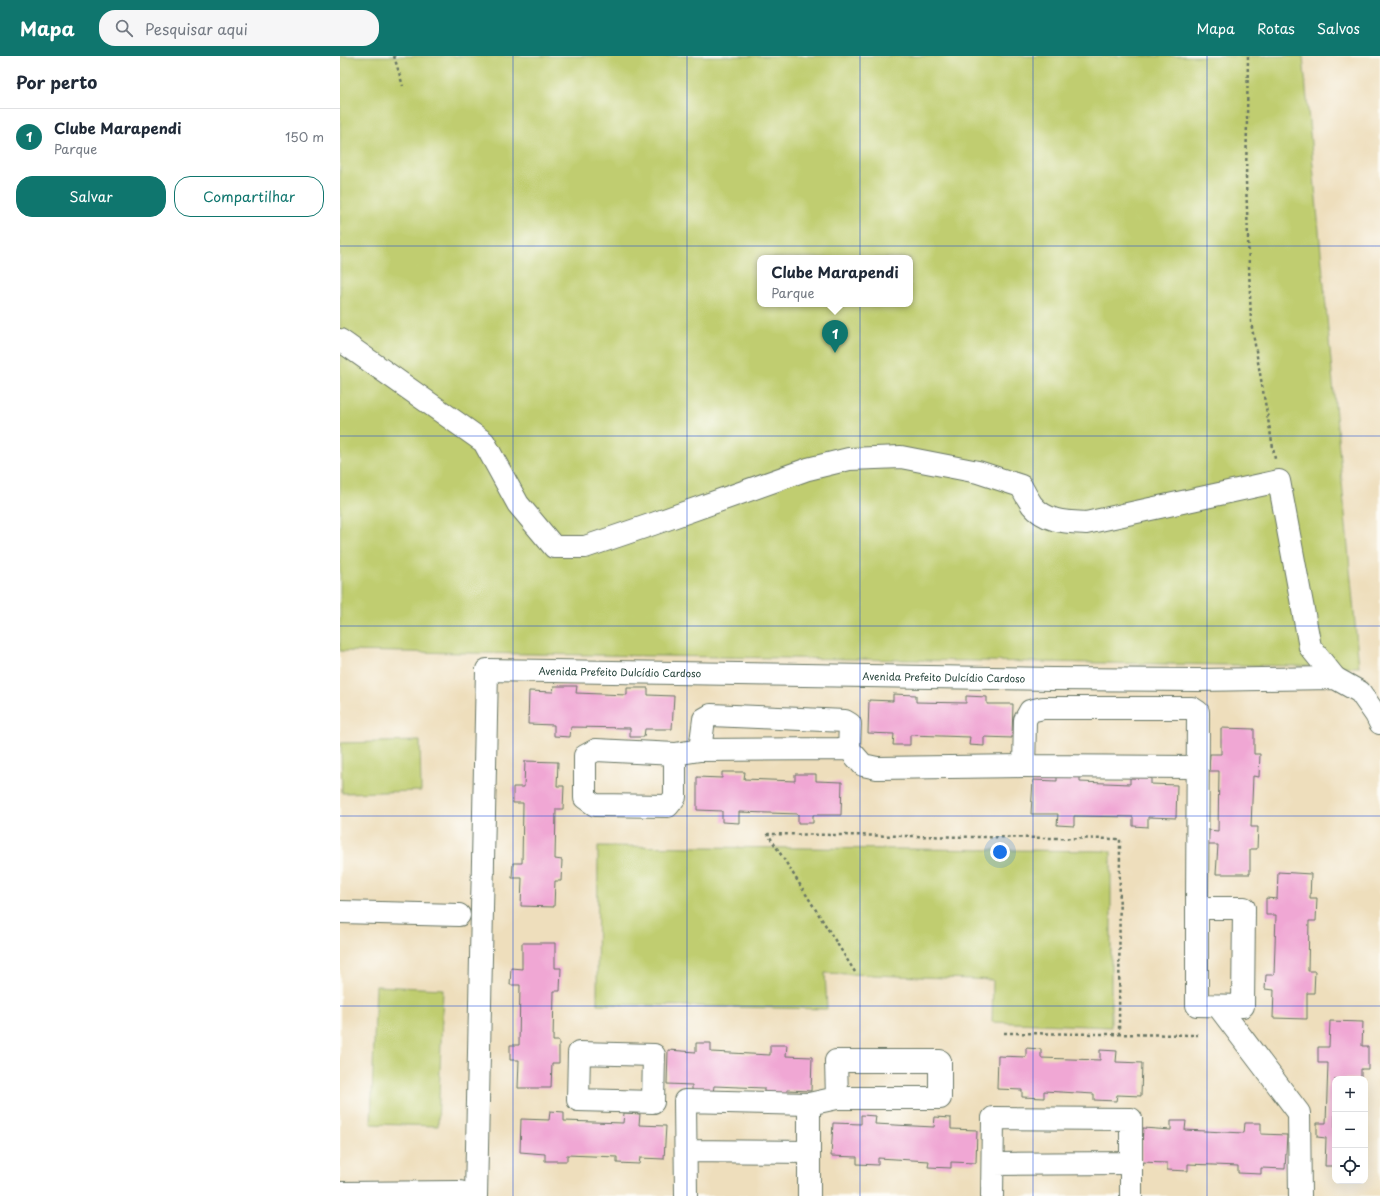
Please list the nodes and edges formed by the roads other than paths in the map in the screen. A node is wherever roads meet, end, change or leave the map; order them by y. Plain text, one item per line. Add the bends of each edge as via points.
1 (340, 340) edge
2 (1335, 678) junction
3 (1380, 723) edge
4 (849, 749) junction
5 (700, 750) junction
6 (675, 754) dead end
7 (1024, 766) junction
8 (1197, 767) junction
9 (1197, 908) junction
10 (340, 912) edge
11 (459, 915) dead end
12 (1218, 1006) junction
13 (836, 1098) junction
14 (685, 1101) junction
15 (653, 1102) dead end
16 (809, 1104) junction
17 (686, 1151) junction
18 (809, 1152) junction
19 (1132, 1163) junction
20 (993, 1164) junction
21 (340, 1193) edge
22 (475, 1196) edge
23 (686, 1196) edge
24 (810, 1196) edge
25 (992, 1196) edge
26 (1131, 1196) edge
27 (1300, 1196) edge

1 - 2 street via 484,442 518,504 554,547 585,547 808,469 849,460 901,457 978,472 1021,486 1032,505 1045,516 1062,522 1086,523 1278,481 1310,647
2 - 3 street via 1360,692
2 - 22 street, Avenida Prefeito Dulcídio Cardoso via 1060,679 487,670
4 - 5 street
4 - 5 street via 850,724 845,720 711,715 704,719
4 - 7 street via 863,765 877,768
5 - 6 street
7 - 8 street
7 - 8 street via 1025,720 1030,711 1043,708 1192,708 1198,712 1199,720
8 - 9 street
9 - 12 street via 1197,1006
9 - 12 street via 1244,908 1243,1006
10 - 11 street
12 - 27 street via 1299,1113
13 - 13 street via 940,1098 940,1061 836,1061
13 - 16 street
14 - 15 street
14 - 16 street
14 - 17 street
16 - 18 street
17 - 18 street
17 - 23 street
18 - 24 street
19 - 20 street
19 - 20 street via 1131,1119 994,1118
19 - 26 street
20 - 25 street
21 - 22 street via 460,1192

